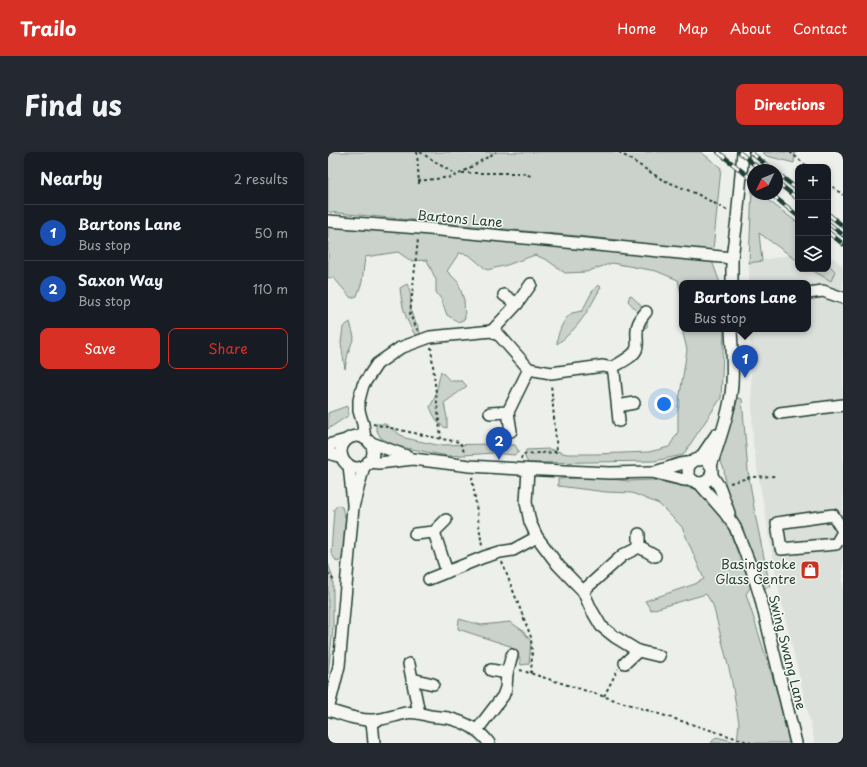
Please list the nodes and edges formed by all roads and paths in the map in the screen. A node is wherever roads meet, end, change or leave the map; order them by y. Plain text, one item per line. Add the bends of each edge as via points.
1 (418, 152) edge
2 (496, 152) edge
3 (619, 152) edge
4 (743, 152) edge
5 (790, 152) edge
6 (804, 164) edge
7 (461, 173) junction
8 (456, 175) junction
9 (531, 176) dead end
10 (831, 185) edge
11 (843, 195) edge
12 (737, 219) junction
13 (328, 221) edge
14 (419, 228) junction
15 (732, 258) junction
16 (732, 280) edge
17 (531, 284) dead end
18 (811, 293) edge
19 (504, 295) dead end
20 (843, 298) edge
21 (517, 304) junction
22 (646, 312) dead end
23 (492, 331) junction
24 (731, 332) edge
25 (426, 339) junction
26 (612, 368) junction
27 (529, 369) junction
28 (551, 373) junction
29 (634, 403) dead end
30 (843, 405) edge
31 (618, 406) junction
32 (359, 411) junction
33 (508, 412) junction
34 (490, 413) dead end
35 (780, 413) dead end
36 (725, 419) junction
37 (619, 421) dead end
38 (363, 424) junction
39 (511, 431) dead end
40 (349, 438) junction
41 (442, 439) junction
42 (367, 440) junction
43 (460, 442) dead end
44 (328, 445) edge
45 (328, 453) edge
46 (523, 454) dead end
47 (413, 459) junction
48 (345, 461) junction
49 (696, 461) junction
50 (366, 464) junction
51 (470, 466) junction
52 (528, 470) junction
53 (711, 470) junction
54 (652, 472) junction
55 (775, 476) dead end
56 (695, 481) junction
57 (727, 484) dead end
58 (353, 507) junction
59 (446, 520) dead end
60 (732, 524) junction
61 (434, 532) junction
62 (843, 532) edge
63 (415, 534) dead end
64 (639, 534) dead end
65 (537, 537) junction
66 (639, 547) junction
67 (500, 552) junction
68 (655, 556) dead end
69 (484, 557) junction
70 (447, 572) junction
71 (328, 573) edge
72 (429, 579) dead end
73 (336, 583) dead end
74 (583, 591) junction
75 (638, 651) junction
76 (512, 655) dead end
77 (659, 656) dead end
78 (625, 663) joint
79 (409, 664) dead end
80 (491, 670) dead end
81 (507, 673) junction
82 (412, 679) junction
83 (433, 684) dead end
84 (604, 696) junction
85 (328, 710) edge
86 (419, 713) junction
87 (372, 720) junction
88 (477, 730) junction
89 (374, 743) edge
90 (489, 743) edge
91 (751, 743) edge
92 (796, 743) edge

1 - 8 path
1 - 8 path via 419,182
2 - 7 path
3 - 12 path via 661,179 696,194 730,212
4 - 12 street
5 - 6 path
7 - 8 path
7 - 9 path via 522,173
10 - 11 path
12 - 15 street
13 - 14 street, Bartons Lane
14 - 15 street, Bartons Lane
14 - 25 path via 410,315
15 - 16 street
17 - 21 street
18 - 20 street via 823,291
19 - 21 street
21 - 23 street
22 - 26 street via 639,320 637,348 630,357
23 - 25 street
23 - 27 street via 500,336
24 - 36 street via 732,387
25 - 32 street via 400,348 377,364 363,385
25 - 41 path
26 - 28 street via 603,366
26 - 31 street
27 - 28 street
27 - 33 street
28 - 46 path via 557,452
29 - 31 street
30 - 35 street
31 - 37 street
32 - 38 street
32 - 40 street
33 - 34 street
33 - 39 street
36 - 49 street via 709,447
36 - 53 street
38 - 41 path
38 - 42 street
40 - 42 street via 359,436
40 - 44 street
40 - 48 street via 342,448
41 - 43 path
42 - 47 street
42 - 50 street via 372,452
45 - 48 street
47 - 50 street
47 - 51 street
48 - 50 street via 356,468
48 - 58 street
49 - 53 street via 706,461
49 - 54 street
49 - 56 street via 690,466 689,471
50 - 58 street
51 - 52 street
51 - 69 path
52 - 54 street
52 - 65 street via 526,502 530,522
53 - 56 street via 709,479 705,482
53 - 60 street, Swing Swang Lane
54 - 56 street
55 - 57 path via 751,477
56 - 60 street, Swing Swang Lane via 713,498
58 - 85 street via 339,666
59 - 61 street
60 - 92 street, Swing Swang Lane via 751,567 760,596
61 - 63 street
61 - 70 street
62 - 62 street via 836,544 781,549 777,523 833,515
64 - 66 street
65 - 67 street via 513,550
65 - 74 street via 558,566
66 - 68 street
66 - 74 street via 623,556
67 - 69 street
67 - 84 path via 502,564 530,637 531,674
69 - 70 street
70 - 72 street
71 - 73 path
74 - 75 street via 601,626
75 - 77 street
75 - 78 street
76 - 81 street
78 - 84 path via 616,671
79 - 82 street
80 - 81 street
81 - 88 street via 503,696
82 - 83 street
82 - 86 street
84 - 91 path
85 - 87 street
86 - 87 street via 407,712
86 - 88 street via 447,718
87 - 89 street
88 - 90 street

